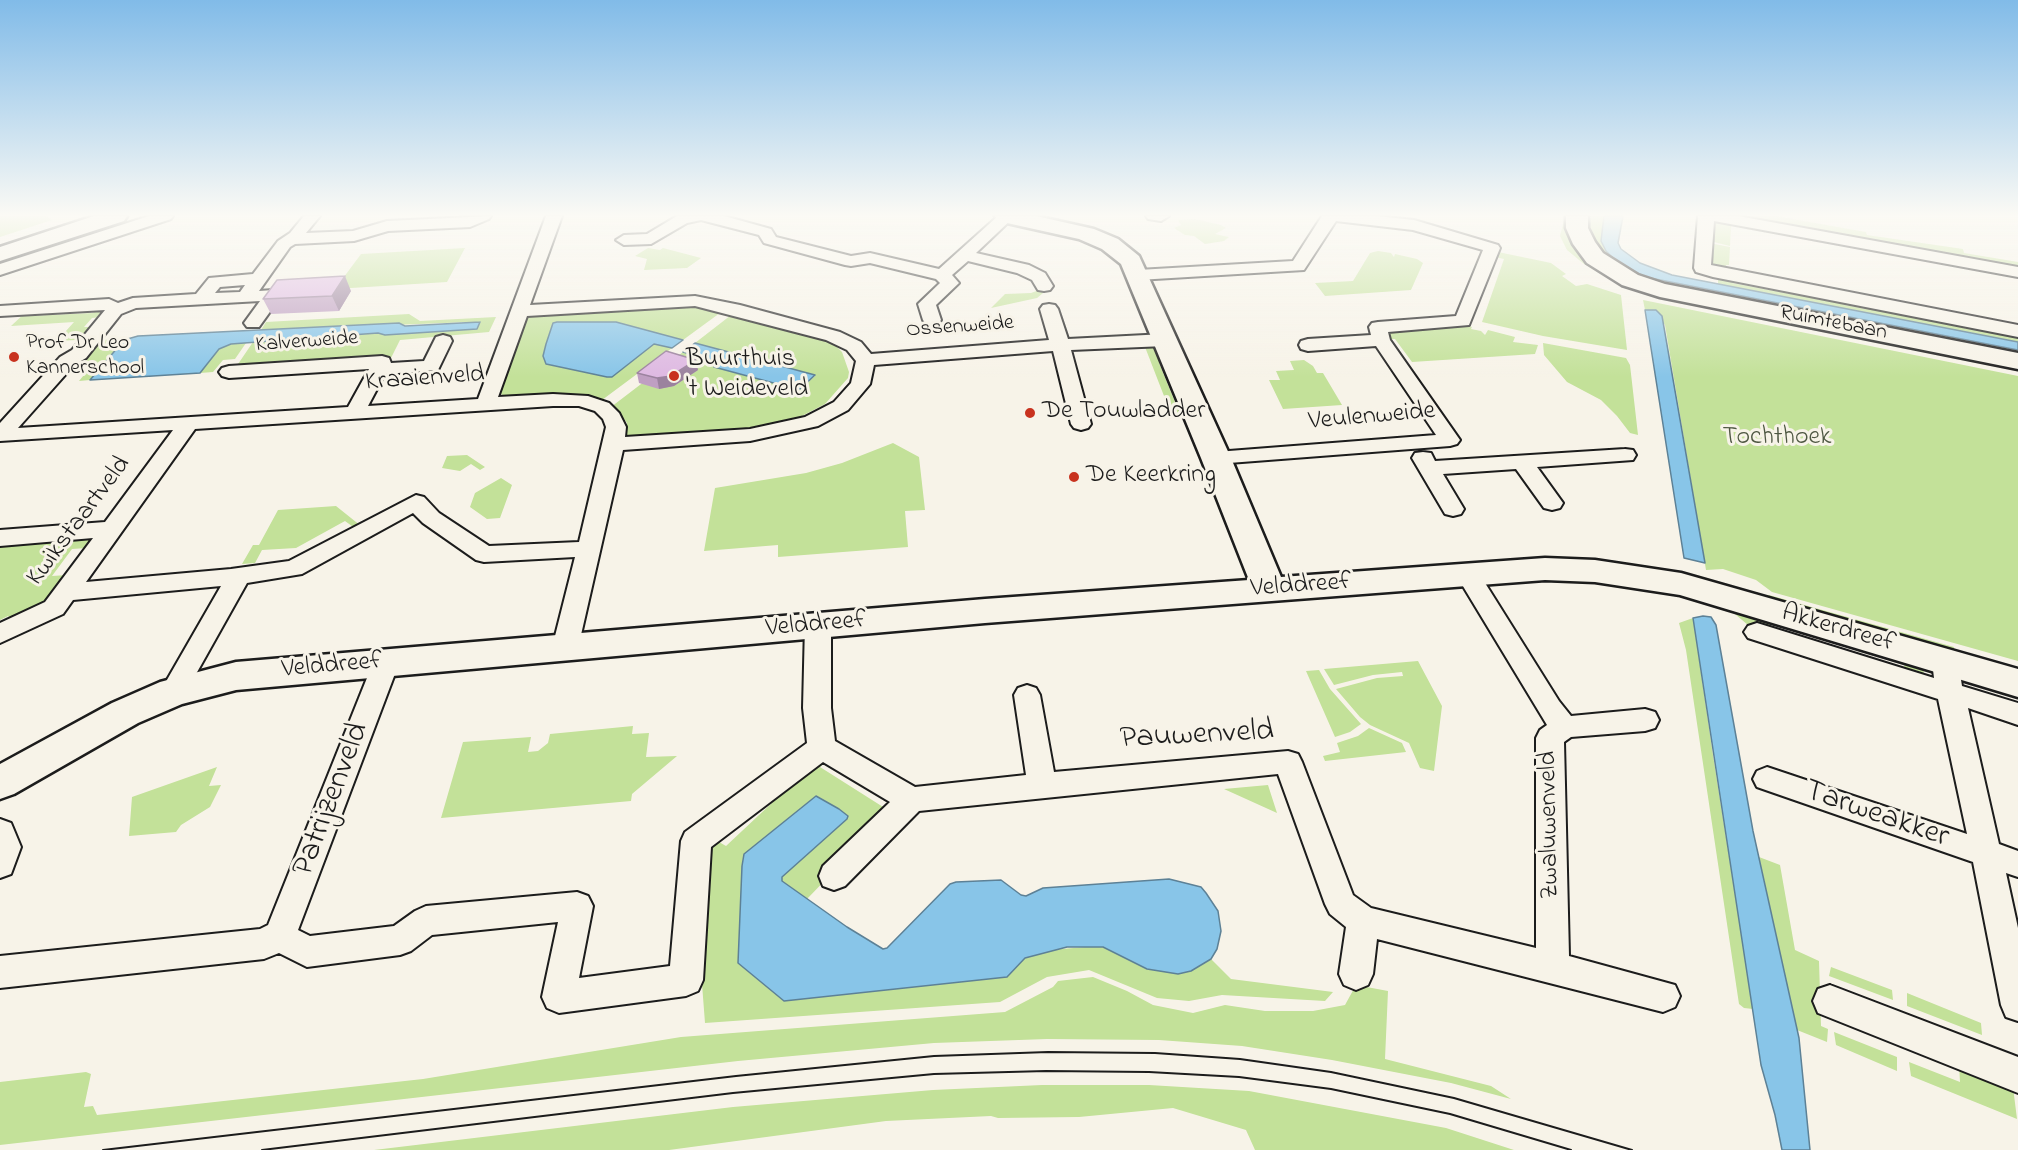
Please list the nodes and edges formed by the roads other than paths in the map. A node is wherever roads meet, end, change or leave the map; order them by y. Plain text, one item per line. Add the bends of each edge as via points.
1 (265, 270) edge
2 (535, 270) edge
3 (919, 270) edge
4 (948, 270) edge
5 (1024, 270) edge
6 (1135, 270) edge
7 (1233, 270) edge
8 (1483, 270) edge
9 (1594, 270) edge
10 (1614, 270) edge
11 (1707, 270) edge
12 (942, 275) junction
13 (1138, 275) junction
14 (258, 279) junction
15 (1044, 286) dead end
16 (1660, 290) junction
17 (245, 297) junction
18 (201, 299) junction
19 (1049, 309) dead end
20 (115, 310) junction
21 (0, 311) edge
22 (520, 311) junction
23 (932, 320) dead end
24 (253, 322) dead end
25 (2018, 331) edge
26 (1165, 340) junction
27 (1381, 340) junction
28 (443, 341) dead end
29 (1059, 345) junction
30 (1308, 345) dead end
31 (866, 360) junction
32 (2018, 360) edge
33 (379, 369) junction
34 (229, 372) dead end
35 (486, 403) junction
36 (355, 412) junction
37 (189, 423) junction
38 (1081, 424) dead end
39 (0, 435) edge
40 (1413, 443) junction
41 (614, 444) junction
42 (1625, 455) dead end
43 (1216, 458) junction
44 (1522, 462) junction
45 (1429, 468) junction
46 (1552, 503) dead end
47 (1453, 509) dead end
48 (110, 529) junction
49 (0, 538) edge
50 (589, 549) junction
51 (1467, 573) junction
52 (238, 577) junction
53 (1657, 579) joint
54 (1269, 589) junction
55 (66, 592) junction
56 (818, 625) junction
57 (1757, 632) dead end
58 (0, 634) edge
59 (565, 648) junction
60 (386, 663) junction
61 (1947, 677) junction
62 (2018, 683) edge
63 (173, 692) junction
64 (1027, 695) dead end
65 (2018, 714) edge
66 (1645, 720) dead end
67 (1564, 728) junction
68 (822, 747) junction
69 (1767, 779) dead end
70 (0, 783) edge
71 (1042, 785) junction
72 (911, 800) junction
73 (0, 832) edge
74 (1985, 853) junction
75 (2018, 864) edge
76 (0, 865) edge
77 (834, 876) dead end
78 (1363, 921) junction
79 (279, 936) junction
80 (1553, 968) junction
81 (0, 972) edge
82 (1356, 974) dead end
83 (1663, 996) dead end
84 (1830, 1001) dead end
85 (2018, 1005) edge
86 (2018, 1074) edge

1 - 14 street
2 - 22 street
3 - 12 street
4 - 12 street
5 - 15 street via 1039,277
6 - 13 street
7 - 13 street
8 - 27 street via 1463,321 1378,327
9 - 16 street via 1623,283
10 - 16 street, Ruimtebaan
11 - 25 street
12 - 23 street via 950,283 927,304
13 - 26 street
14 - 17 street
14 - 18 street via 215,282
16 - 32 street, Ruimtebaan
17 - 18 street
17 - 24 street via 273,295
18 - 20 street via 133,303
19 - 29 street
20 - 21 street via 109,304
20 - 39 street via 80,354 67,361
22 - 31 street via 695,301 833,336 854,346
22 - 35 street
26 - 29 street, Ossenweide
26 - 43 street
27 - 30 street
27 - 40 street, Veulenweide via 1450,440
28 - 33 street, Kalverweide via 431,366
29 - 31 street, Ossenweide
29 - 38 street
31 - 41 street via 860,384 841,406 811,422 750,435
33 - 34 street, Kalverweide via 382,362
33 - 36 street, Kalverweide
35 - 36 street, Kraaienveld
35 - 41 street, Kraaienveld via 581,400 602,407 612,417 616,427
36 - 37 street, Kraaienveld
37 - 39 street, Kraaienveld
37 - 48 street, Kwikstaartveld
40 - 43 street, Veulenweide
40 - 45 street
41 - 50 street, Kraaienveld
42 - 44 street
43 - 54 street
44 - 45 street
44 - 46 street
45 - 47 street
48 - 49 street
48 - 55 street, Kwikstaartveld
50 - 52 street via 484,554 431,518 416,502 294,568
50 - 59 street, Kraaienveld
51 - 53 street, Velddreef via 1545,569
51 - 54 street, Velddreef
51 - 67 street, Zwaluwenveld
52 - 55 street
52 - 63 street
53 - 61 street, Akkerdreef via 1751,604
54 - 56 street, Velddreef
55 - 58 street, Kwikstaartveld via 54,608
56 - 59 street, Velddreef
56 - 68 street
57 - 61 street, Akkerdreef
59 - 60 street, Velddreef
60 - 63 street, Velddreef via 236,676
60 - 79 street, Patrijzenveld
61 - 62 street, Akkerdreef
61 - 65 street, Akkerdreef
61 - 74 street, Tarweakker
63 - 70 street, Velddreef via 125,713
64 - 71 street
66 - 67 street
67 - 80 street, Zwaluwenveld via 1550,738
68 - 72 street
68 - 79 street via 696,841 686,980 560,997 577,906 426,921 400,940 307,952
69 - 74 street, Tarweakker
71 - 72 street, Pauwenveld
71 - 78 street, Pauwenveld via 1287,762 1341,904
72 - 77 street
73 - 76 street via 6,848
74 - 75 street, Tarweakker
74 - 85 street, Tarweakker
78 - 80 street
78 - 82 street
79 - 81 street via 264,944
80 - 83 street
84 - 86 street

